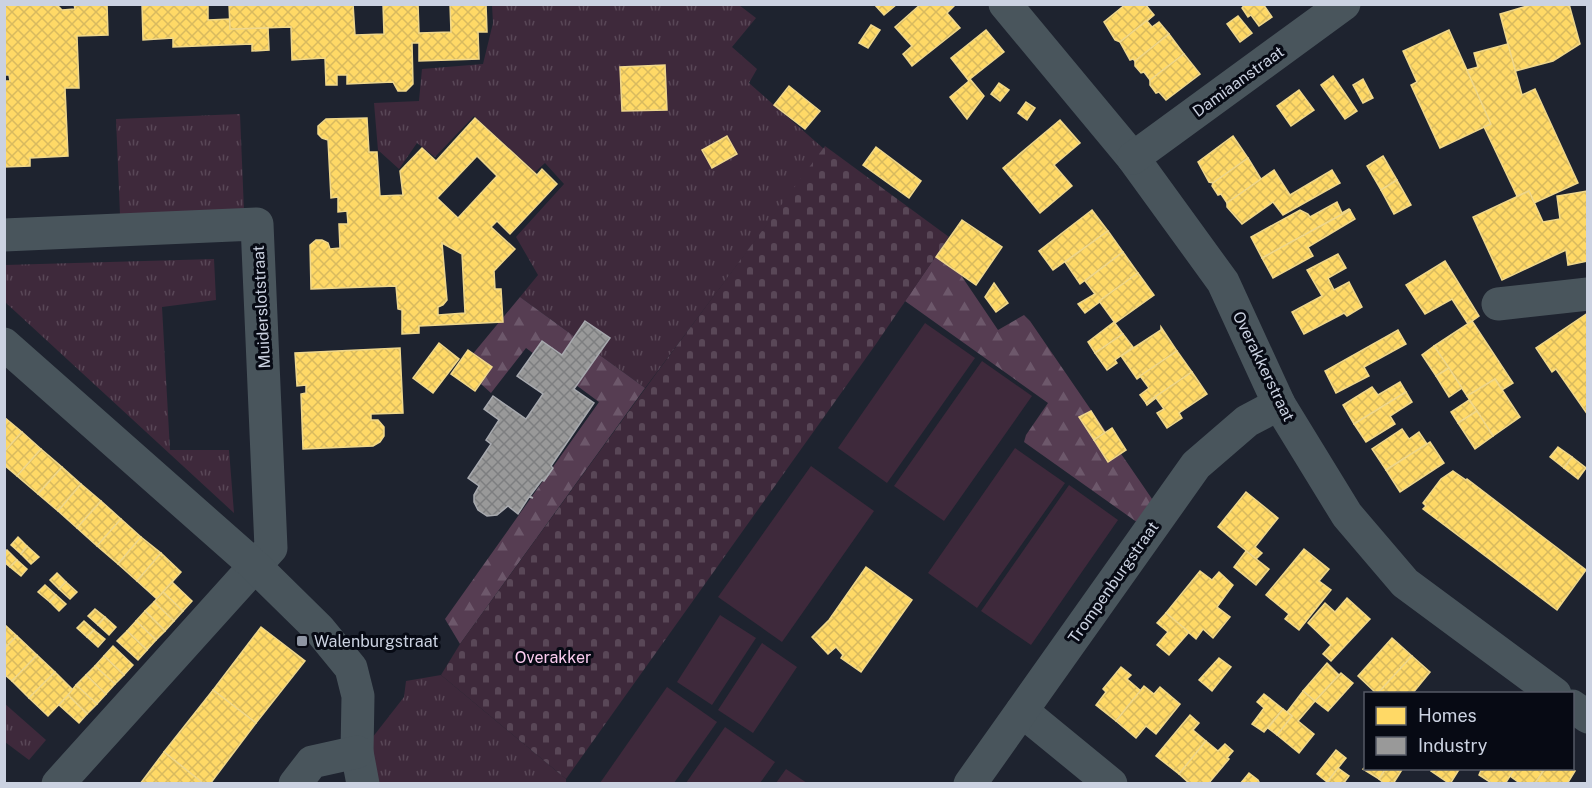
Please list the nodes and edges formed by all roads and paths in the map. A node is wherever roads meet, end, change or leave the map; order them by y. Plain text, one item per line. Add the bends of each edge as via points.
1 (1005, 4) edge
2 (1344, 4) edge
3 (1133, 158) junction
4 (4, 235) edge
5 (1587, 294) edge
6 (1498, 304) dead end
7 (4, 344) edge
8 (1279, 404) junction
9 (255, 566) junction
10 (1554, 692) edge
11 (1574, 707) edge
12 (1022, 711) junction
13 (1587, 717) edge
14 (357, 752) junction
15 (58, 783) edge
16 (295, 783) edge
17 (363, 783) edge
18 (970, 783) edge
19 (1111, 783) edge

1 - 3 street, Overakkerstraat
2 - 3 street, Damiaanstraat
3 - 8 street, Overakkerstraat via 1223,282
4 - 9 street, Muiderslotstraat via 257,224 271,548
5 - 6 street
7 - 9 street
8 - 10 street, Overakkerstraat via 1347,515 1405,583
8 - 12 street, Trompenburgstraat via 1247,421 1196,465
9 - 14 street via 319,629 351,668 358,696
9 - 15 street, Muiderslotstraat
11 - 13 street
12 - 18 street, Trompenburgstraat
12 - 19 street
14 - 16 street via 312,762
14 - 17 street

